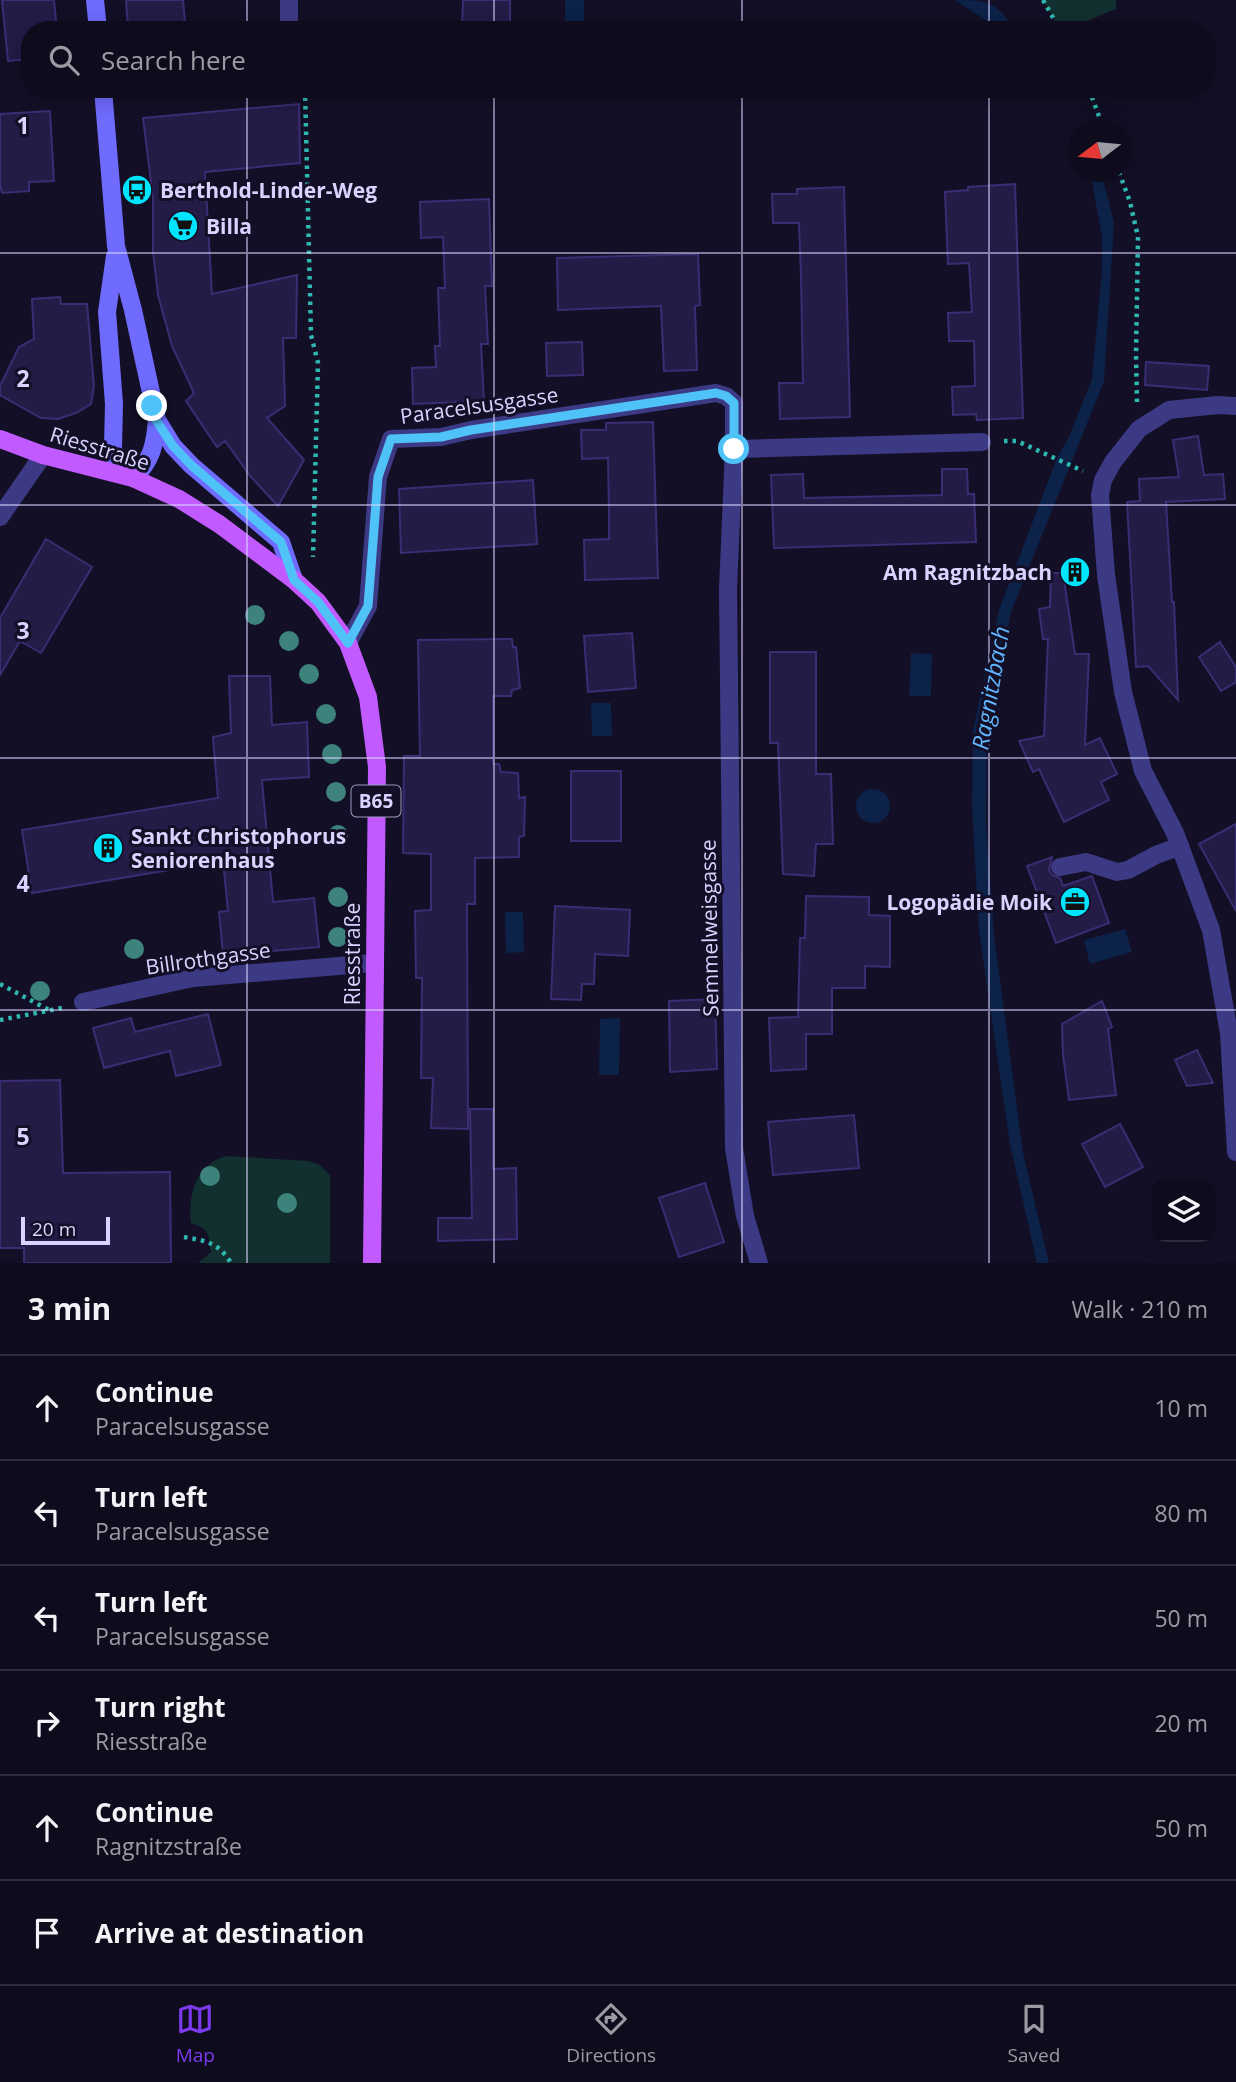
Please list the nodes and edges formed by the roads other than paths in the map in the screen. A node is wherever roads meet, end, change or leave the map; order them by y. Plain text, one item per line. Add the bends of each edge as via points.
1 (95, 0) edge
2 (289, 0) edge
3 (96, 21) edge
4 (289, 21) edge
5 (104, 98) edge
6 (116, 246) junction
7 (1236, 405) edge
8 (156, 420) junction
9 (0, 439) edge
10 (982, 442) road end
11 (734, 449) junction
12 (43, 455) junction
13 (125, 475) junction
14 (0, 517) edge
15 (294, 580) junction
16 (729, 590) joint
17 (348, 643) junction
18 (1180, 846) junction
19 (1060, 867) dead end
20 (375, 963) junction
21 (83, 1002) road end
22 (1236, 1152) edge
23 (372, 1263) edge
24 (759, 1263) edge

1 - 3 main road
2 - 4 street
5 - 6 main road
6 - 8 main road
6 - 13 main road via 107,312 113,447
7 - 18 street via 1169,410 1139,429 1113,462 1100,495 1123,692 1143,771
8 - 13 main road via 150,458 142,470
8 - 15 main road via 191,465 281,542
9 - 12 main road, Riesstraße / B65
10 - 11 street
11 - 16 street, Paracelsusgasse
11 - 17 street, Paracelsusgasse via 734,403 716,393 441,437 391,439 378,477 368,606
12 - 13 main road, Riesstraße / B65
12 - 14 street
13 - 15 main road, Riesstraße / B65 via 209,517
15 - 17 main road, Riesstraße / B65 via 318,602
16 - 24 street, Semmelweisgasse via 734,1148 745,1216
17 - 20 main road, Riesstraße / B65 via 368,697 377,767
18 - 19 street via 1117,872 1086,862
18 - 22 street via 1211,930 1229,1033
20 - 21 street, Billrothgasse via 193,978
20 - 23 main road, Riesstraße / B65

